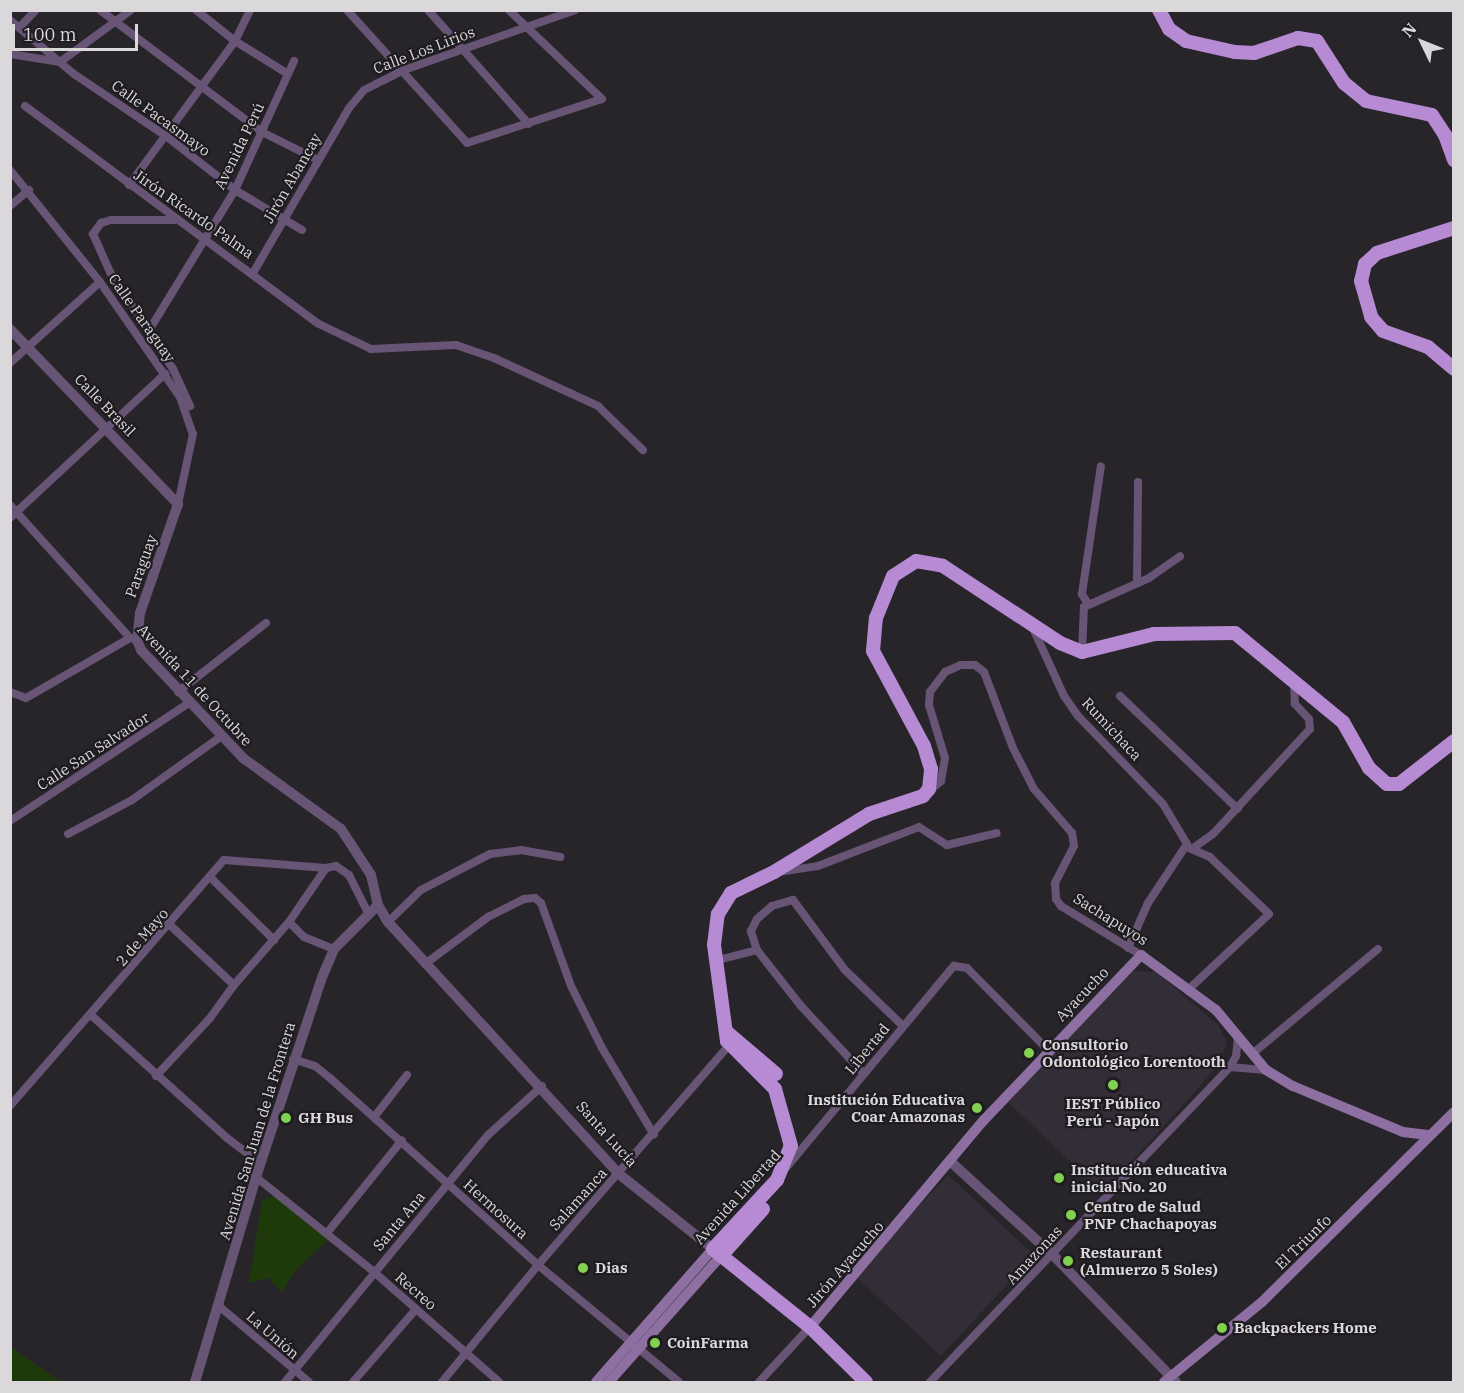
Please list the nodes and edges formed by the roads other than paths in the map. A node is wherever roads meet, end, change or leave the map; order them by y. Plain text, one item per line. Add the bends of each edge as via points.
1 (36, 10) edge
2 (100, 10) edge
3 (132, 10) edge
4 (196, 10) edge
5 (250, 10) edge
6 (347, 10) edge
7 (428, 10) edge
8 (510, 10) edge
9 (1159, 10) edge
10 (575, 11) edge
11 (10, 20) edge
12 (116, 25) junction
13 (525, 26) junction
14 (19, 28) junction
15 (235, 41) junction
16 (462, 50) junction
17 (10, 54) edge
18 (60, 62) junction
19 (294, 62) dead end
20 (404, 70) junction
21 (288, 74) junction
22 (200, 87) junction
23 (356, 98) joint
24 (24, 106) dead end
25 (529, 124) junction
26 (262, 132) junction
27 (166, 136) junction
28 (318, 160) junction
29 (1454, 160) edge
30 (11, 170) edge
31 (129, 185) junction
32 (29, 190) junction
33 (235, 190) junction
34 (10, 206) edge
35 (285, 218) junction
36 (174, 220) junction
37 (1454, 228) edge
38 (302, 230) dead end
39 (203, 237) junction
40 (253, 273) junction
41 (100, 282) junction
42 (10, 329) edge
43 (148, 332) junction
44 (27, 348) junction
45 (10, 363) edge
46 (1454, 369) edge
47 (165, 374) junction
48 (106, 427) junction
49 (193, 434) junction
50 (643, 450) dead end
51 (1101, 466) dead end
52 (1138, 482) dead end
53 (178, 504) junction
54 (13, 512) edge
55 (1180, 556) dead end
56 (1137, 583) junction
57 (1088, 604) junction
58 (266, 623) dead end
59 (1031, 623) junction
60 (133, 639) junction
61 (1082, 652) junction
62 (1294, 685) junction
63 (178, 692) junction
64 (11, 693) edge
65 (1120, 696) dead end
66 (189, 703) junction
67 (220, 737) junction
68 (1454, 741) edge
69 (923, 796) junction
70 (1238, 809) junction
71 (10, 821) edge
72 (997, 833) dead end
73 (68, 834) dead end
74 (1189, 848) junction
75 (560, 856) dead end
76 (326, 868) junction
77 (774, 872) junction
78 (210, 878) junction
79 (378, 904) junction
80 (368, 913) junction
81 (289, 922) junction
82 (388, 922) junction
83 (170, 925) junction
84 (274, 940) junction
85 (1128, 948) junction
86 (334, 949) junction
87 (1378, 949) dead end
88 (758, 950) junction
89 (1141, 955) junction
90 (718, 960) junction
91 (425, 964) junction
92 (234, 985) junction
93 (1190, 988) junction
94 (91, 1015) junction
95 (903, 1026) junction
96 (1238, 1033) junction
97 (731, 1038) junction
98 (1048, 1051) junction
99 (1252, 1054) junction
100 (293, 1059) junction
101 (1230, 1067) junction
102 (1266, 1070) junction
103 (864, 1074) junction
104 (407, 1075) dead end
105 (156, 1076) junction
106 (542, 1086) junction
107 (10, 1106) edge
108 (1454, 1112) edge
109 (375, 1116) junction
110 (654, 1135) junction
111 (1428, 1135) junction
112 (402, 1140) junction
113 (799, 1152) junction
114 (951, 1162) junction
115 (260, 1163) junction
116 (785, 1168) junction
117 (619, 1174) junction
118 (256, 1177) junction
119 (448, 1184) junction
120 (327, 1233) junction
121 (717, 1253) junction
122 (1054, 1256) junction
123 (538, 1264) junction
124 (374, 1272) junction
125 (220, 1307) junction
126 (416, 1309) junction
127 (810, 1327) junction
128 (635, 1346) junction
129 (465, 1354) junction
130 (295, 1372) junction
131 (1170, 1381) edge
132 (195, 1383) edge
133 (285, 1383) edge
134 (309, 1383) edge
135 (353, 1383) edge
136 (442, 1383) edge
137 (499, 1383) edge
138 (596, 1383) edge
139 (609, 1383) edge
140 (679, 1383) edge
141 (759, 1383) edge
142 (866, 1383) edge
143 (930, 1383) edge

1 - 14 street
2 - 12 street
3 - 12 street
4 - 15 street
5 - 15 street
6 - 20 street
7 - 16 street
8 - 13 street
9 - 29 highway via 1169,29 1186,41 1235,52 1254,53 1298,38 1317,41 1344,83 1366,101 1432,115
10 - 13 street, Calle Los Lirios
11 - 14 street, Calle Pacasmayo
12 - 18 street
12 - 22 street
13 - 16 street, Calle Los Lirios
13 - 25 street via 602,99
14 - 18 street, Calle Pacasmayo
15 - 21 street
15 - 22 street
16 - 20 street, Calle Los Lirios
16 - 25 street
17 - 18 street
18 - 27 street, Calle Pacasmayo
19 - 21 street, Avenida Perú
20 - 23 street, Calle Los Lirios via 370,85
20 - 25 street via 468,143
21 - 26 street, Avenida Perú
22 - 26 street
22 - 27 street
23 - 28 street, Jirón Abancay
24 - 31 street, Jirón Ricardo Palma
26 - 28 street
26 - 33 street, Avenida Perú
27 - 31 street
27 - 33 street, Calle Pacasmayo
28 - 35 street, Jirón Abancay
30 - 32 street, Calle Paraguay
31 - 36 street, Jirón Ricardo Palma
32 - 34 street
32 - 41 street, Calle Paraguay
33 - 35 street, Calle Pacasmayo
33 - 39 street, Avenida Perú
35 - 38 street, Calle Pacasmayo
35 - 40 street, Jirón Abancay
36 - 39 street, Jirón Ricardo Palma
36 - 43 street via 111,220 101,223 93,234 110,272
37 - 46 highway via 1377,253 1365,264 1361,281 1371,317 1383,331 1428,347
39 - 40 street, Jirón Ricardo Palma
39 - 43 street, Avenida Perú
40 - 50 street, Jirón Ricardo Palma via 317,323 371,349 393,351 433,343 456,345 494,358 598,406
41 - 44 street
41 - 47 street, Calle Paraguay
42 - 44 street, Calle Brasil
43 - 49 street via 186,394
44 - 45 street
44 - 48 street, Calle Brasil
47 - 48 street
47 - 49 street, Calle Paraguay via 180,397
48 - 53 street, Calle Brasil
48 - 54 street
49 - 53 street
51 - 57 street via 1082,594
52 - 56 street
53 - 60 street, Paraguay
54 - 60 street, Avenida 11 de Octubre
55 - 56 street
56 - 57 street
57 - 61 street via 1082,612
58 - 63 street
59 - 61 highway via 1060,644
59 - 69 highway via 943,566 916,561 893,576 876,618 873,651 924,746 931,782
59 - 74 street, Rumichaca via 1068,702 1163,804
60 - 63 street, Avenida 11 de Octubre
60 - 64 street via 26,698
61 - 62 highway via 1154,634 1235,633
62 - 68 highway via 1343,722 1369,768 1387,784 1399,784
62 - 70 street via 1295,704 1309,720 1310,729
63 - 66 street, Avenida 11 de Octubre
65 - 70 street
66 - 67 street, Avenida 11 de Octubre
66 - 71 street, Calle San Salvador
67 - 73 street via 132,800
67 - 79 street, Avenida 11 de Octubre via 265,777 325,814 341,829 371,875
69 - 77 highway via 869,814
69 - 85 street, Sachapuyos via 940,781 945,758 928,705 930,692 945,672 961,665 975,665 984,672 1034,789 1072,833 1074,846 1055,883 1056,898 1061,906
70 - 74 street
72 - 77 street via 947,845 919,827 818,866
74 - 85 street via 1148,903
74 - 93 street via 1210,857 1267,910 1266,920
75 - 82 street via 521,850 490,854 421,890
76 - 78 street, 2 de Mayo via 224,860
76 - 80 street via 336,866 349,875
76 - 81 street
77 - 90 highway via 747,884 723,902 715,927
78 - 83 street, 2 de Mayo
78 - 84 street
79 - 80 street, Avenida San Juan de la Frontera
79 - 82 street, Santa Lucía
80 - 86 street, Avenida San Juan de la Frontera
81 - 84 street
81 - 86 street via 304,937
82 - 91 street, Santa Lucía
83 - 92 street
83 - 94 street, 2 de Mayo
84 - 92 street
85 - 89 street, Sachapuyos
86 - 100 street, Avenida San Juan de la Frontera
87 - 99 street
88 - 90 street
88 - 95 street via 751,931 764,913 793,900 845,970
88 - 103 street via 801,1006
89 - 93 main road, Sachapuyos
89 - 98 main road, Ayacucho
90 - 97 highway
91 - 106 street, Santa Lucía
91 - 110 street via 489,917 529,897 541,903 571,986 602,1048
92 - 105 street via 210,1018
93 - 96 main road, Sachapuyos
94 - 105 street
94 - 107 street, 2 de Mayo
95 - 98 street, Libertad via 958,965 967,968
95 - 103 street, Libertad
96 - 99 main road, Sachapuyos
96 - 101 street, Amazonas via 1236,1056
97 - 110 street, Salamanca
97 - 113 highway via 779,1078 796,1124
97 - 116 highway via 775,1089 791,1146
98 - 114 main road, Ayacucho
99 - 102 main road, Sachapuyos
100 - 109 street, Hermosura via 315,1066
100 - 115 street, Avenida San Juan de la Frontera
101 - 102 street
101 - 122 street, Amazonas
102 - 111 main road, Sachapuyos via 1293,1086 1403,1132
103 - 113 street, Libertad
104 - 109 street
105 - 115 street
106 - 117 street, Santa Lucía
106 - 119 street, Santa Ana via 506,1116
108 - 111 main road, El Triunfo
109 - 112 street, Hermosura
110 - 117 street, Salamanca
111 - 131 main road, El Triunfo via 1262,1302
112 - 119 street, Hermosura
112 - 120 street
113 - 116 street, Avenida Libertad
113 - 121 highway, Avenida Libertad via 784,1184
114 - 122 street
114 - 127 main road, Jirón Ayacucho
115 - 118 street, Avenida San Juan de la Frontera
116 - 121 highway, Avenida Libertad
117 - 121 street, Santa Lucía
117 - 123 street, Salamanca
118 - 120 street, Recreo
118 - 125 street, Avenida San Juan de la Frontera
119 - 123 street, Hermosura
119 - 124 street, Santa Ana
120 - 124 street, Recreo
121 - 127 highway, Santa Lucía
121 - 128 main road, Avenida Libertad
122 - 131 street
122 - 143 street, Amazonas
123 - 128 street, Hermosura
123 - 129 street, Salamanca
124 - 126 street, Recreo
124 - 130 street, Santa Ana
125 - 130 street, La Unión
125 - 132 street, Avenida San Juan de la Frontera
126 - 129 street, Recreo
126 - 135 street
127 - 141 street, Jirón Ayacucho
127 - 142 highway, Santa Lucía
128 - 138 main road, Avenida Libertad
128 - 139 main road, Avenida Libertad
128 - 140 street, Hermosura
129 - 136 street, Salamanca
129 - 137 street, Recreo
130 - 133 street, Santa Ana
130 - 134 street, La Unión

